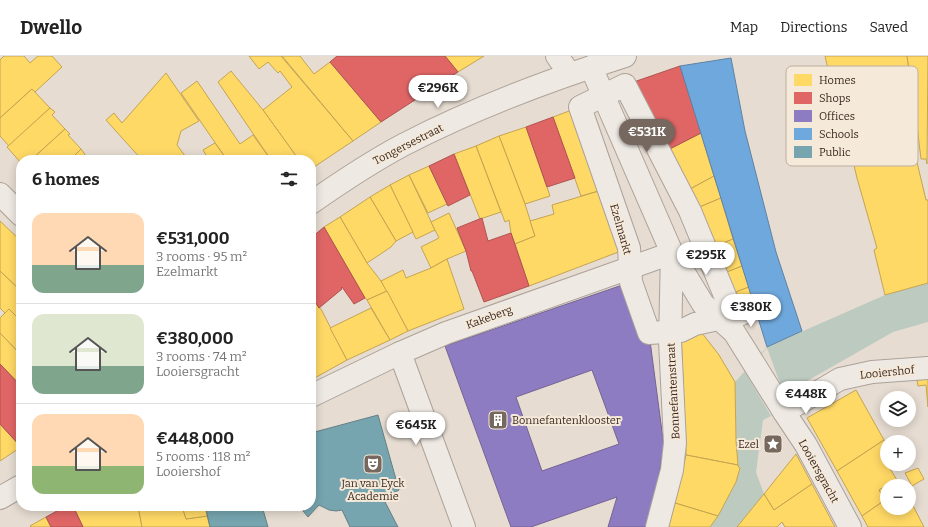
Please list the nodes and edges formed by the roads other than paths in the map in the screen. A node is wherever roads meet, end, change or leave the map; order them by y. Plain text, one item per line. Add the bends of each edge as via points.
1 (556, 56) edge
2 (625, 56) edge
3 (591, 67) junction
4 (570, 74) junction
5 (604, 96) junction
6 (0, 194) edge
7 (316, 200) edge
8 (16, 210) edge
9 (672, 253) junction
10 (630, 266) junction
11 (719, 318) junction
12 (670, 332) junction
13 (400, 353) junction
14 (928, 368) edge
15 (316, 394) edge
16 (781, 408) junction
17 (16, 489) edge
18 (0, 498) edge
19 (464, 527) edge
20 (657, 527) edge
21 (850, 527) edge

1 - 4 street
2 - 3 street, Tongersestraat
3 - 4 street, Tongersestraat
3 - 5 street
4 - 7 street, Tongersestraat via 472,112 403,145
5 - 9 street
5 - 10 street, Ezelmarkt via 580,106 629,248
5 - 11 street, Ezelmarkt via 625,85 690,211 728,303 742,314
6 - 8 street
9 - 10 street, Kakeberg
9 - 11 street via 703,304
9 - 12 street, Bonnefantenstraat
10 - 12 street, Ezelmarkt via 631,282 649,333
10 - 13 street, Kakeberg via 446,333
11 - 12 street, Ezelmarkt via 695,324 681,331
11 - 16 street, Looiersgracht via 734,332
12 - 20 street, Bonnefantenstraat via 676,443 672,470
13 - 15 street, Kakeberg
13 - 19 street
14 - 16 street, Looiershof via 872,372 840,379
16 - 21 street, Looiersgracht via 806,445
17 - 18 street

